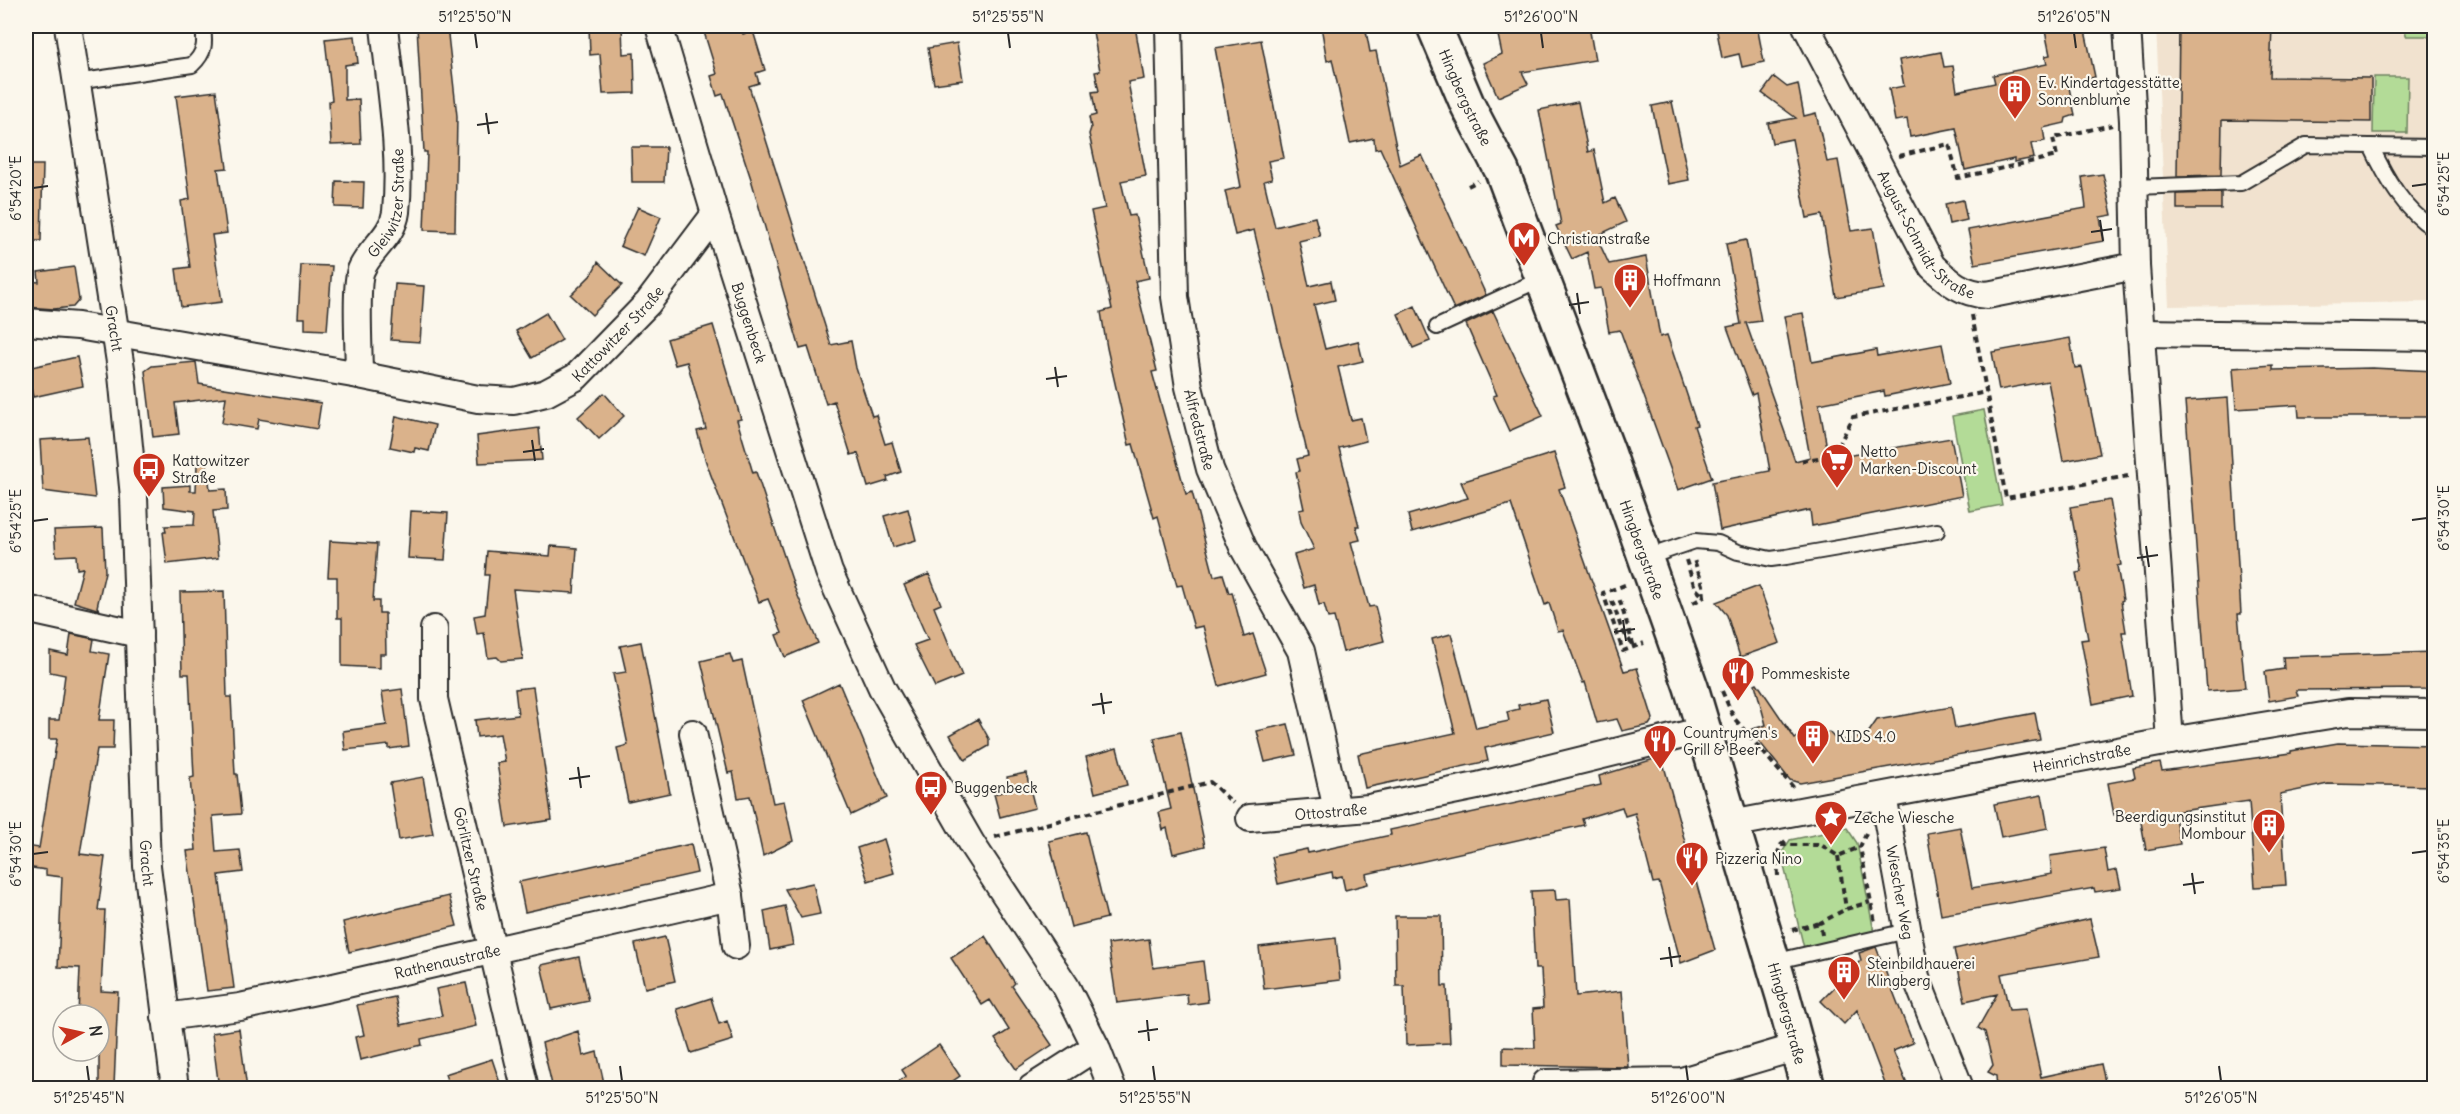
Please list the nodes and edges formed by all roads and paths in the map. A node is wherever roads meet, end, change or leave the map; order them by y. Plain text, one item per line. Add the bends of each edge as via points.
1 (68, 26) edge
2 (203, 26) edge
3 (384, 26) edge
4 (659, 26) edge
5 (1168, 26) edge
6 (1434, 26) edge
7 (1806, 26) edge
8 (2127, 26) edge
9 (76, 82) junction
10 (2133, 121) junction
11 (2372, 146) junction
12 (2434, 147) edge
13 (1877, 161) junction
14 (2135, 187) junction
15 (715, 214) junction
16 (2434, 229) edge
17 (2136, 266) junction
18 (1543, 278) junction
19 (1968, 294) junction
20 (26, 322) edge
21 (1437, 327) dead end
22 (117, 333) junction
23 (2141, 333) junction
24 (2434, 337) edge
25 (359, 375) junction
26 (1987, 392) junction
27 (1802, 461) dead end
28 (2151, 471) junction
29 (1937, 531) dead end
30 (1692, 554) dead end
31 (1685, 557) dead end
32 (1645, 558) junction
33 (1625, 585) dead end
34 (1619, 598) dead end
35 (1612, 601) dead end
36 (26, 609) edge
37 (434, 628) dead end
38 (140, 634) junction
39 (1644, 643) dead end
40 (1634, 647) junction
41 (1694, 699) junction
42 (2434, 713) edge
43 (1704, 730) junction
44 (693, 733) dead end
45 (2170, 741) junction
46 (1883, 796) junction
47 (1337, 809) junction
48 (1798, 812) junction
49 (1250, 818) joint
50 (1731, 825) junction
51 (1888, 826) junction
52 (971, 843) junction
53 (1781, 845) junction
54 (1860, 847) junction
55 (1838, 856) junction
56 (1778, 877) dead end
57 (730, 896) junction
58 (1870, 902) junction
59 (1846, 909) junction
60 (1820, 923) junction
61 (1792, 930) dead end
62 (1907, 931) junction
63 (1879, 938) junction
64 (736, 946) dead end
65 (491, 950) junction
66 (1826, 950) junction
67 (1773, 962) junction
68 (165, 1017) junction
69 (1096, 1047) junction
70 (1797, 1047) junction
71 (1546, 1083) dead end
72 (175, 1089) edge
73 (525, 1089) edge
74 (1032, 1089) edge
75 (1112, 1089) edge
76 (1808, 1089) edge
77 (1960, 1089) edge

1 - 9 street, Gracht
2 - 9 lane via 205,48 192,65
3 - 25 street, Gleiwitzer Straße via 395,142 396,214 390,231 368,255 360,273
4 - 15 street, Buggenbeck
5 - 47 street, Alfredstraße via 1175,297 1189,387 1210,469 1243,547 1301,651
6 - 18 street, Hingbergstraße via 1468,106 1503,171
7 - 13 street, August-Schmidt-Straße
8 - 10 street
9 - 22 street, Gracht
10 - 13 path via 2053,138 2057,156 1958,178 1949,144
10 - 14 street
11 - 12 lane
11 - 14 lane via 2306,145 2241,183
11 - 16 lane via 2384,176 2419,219
13 - 19 street, August-Schmidt-Straße via 1932,266
14 - 17 street
15 - 25 street, Kattowitzer Straße via 648,303 576,377 546,393 514,401 478,399
15 - 52 street, Buggenbeck via 829,572 882,688
17 - 19 street, August-Schmidt-Straße via 1987,295
17 - 23 street
18 - 21 lane
18 - 32 street, Hingbergstraße
19 - 26 path
20 - 22 street, Kattowitzer Straße
22 - 25 street, Kattowitzer Straße
22 - 38 street, Gracht via 134,496
23 - 24 street
23 - 28 street
26 - 27 path via 1853,417 1834,455
26 - 28 path via 2006,498
28 - 45 street
29 - 32 lane via 1771,559 1718,543 1695,541
30 - 31 path via 1704,597 1695,588
32 - 41 street, Hingbergstraße
33 - 40 path via 1603,593 1623,651
34 - 40 path
35 - 40 path via 1622,630
36 - 38 street
37 - 65 street, Görlitzer Straße via 434,699
38 - 68 street, Gracht via 147,866
39 - 40 path
41 - 43 street, Hingbergstraße
41 - 48 path via 1723,691 1734,718 1793,788
42 - 45 street, Heinrichstraße via 2348,712
43 - 47 street, Ottostraße via 1477,786 1369,808
43 - 50 street, Hingbergstraße
44 - 57 street
45 - 46 street, Heinrichstraße
46 - 48 street, Heinrichstraße
46 - 51 street, Wiescher Weg
47 - 49 street, Ottostraße
48 - 50 street, Heinrichstraße
48 - 53 path via 1802,832
49 - 52 path via 1210,782
50 - 67 street, Hingbergstraße
51 - 54 path via 1867,830
51 - 62 street, Wiescher Weg
52 - 69 street, Buggenbeck via 1066,987
53 - 55 path via 1821,845
53 - 56 path via 1777,855
54 - 55 path
54 - 58 path
55 - 59 path
57 - 64 street
57 - 65 street, Rathenaustraße
58 - 59 path
58 - 63 path
59 - 60 path
60 - 61 path
60 - 66 path
62 - 63 lane
62 - 77 street, Wiescher Weg via 1916,977
63 - 66 lane
65 - 68 street, Rathenaustraße via 240,1007
65 - 73 street, Görlitzer Straße
66 - 67 lane
67 - 70 street, Hingbergstraße
68 - 72 street, Gracht
69 - 74 street
69 - 75 street, Buggenbeck
70 - 71 street via 1682,1081
70 - 76 street, Hingbergstraße

